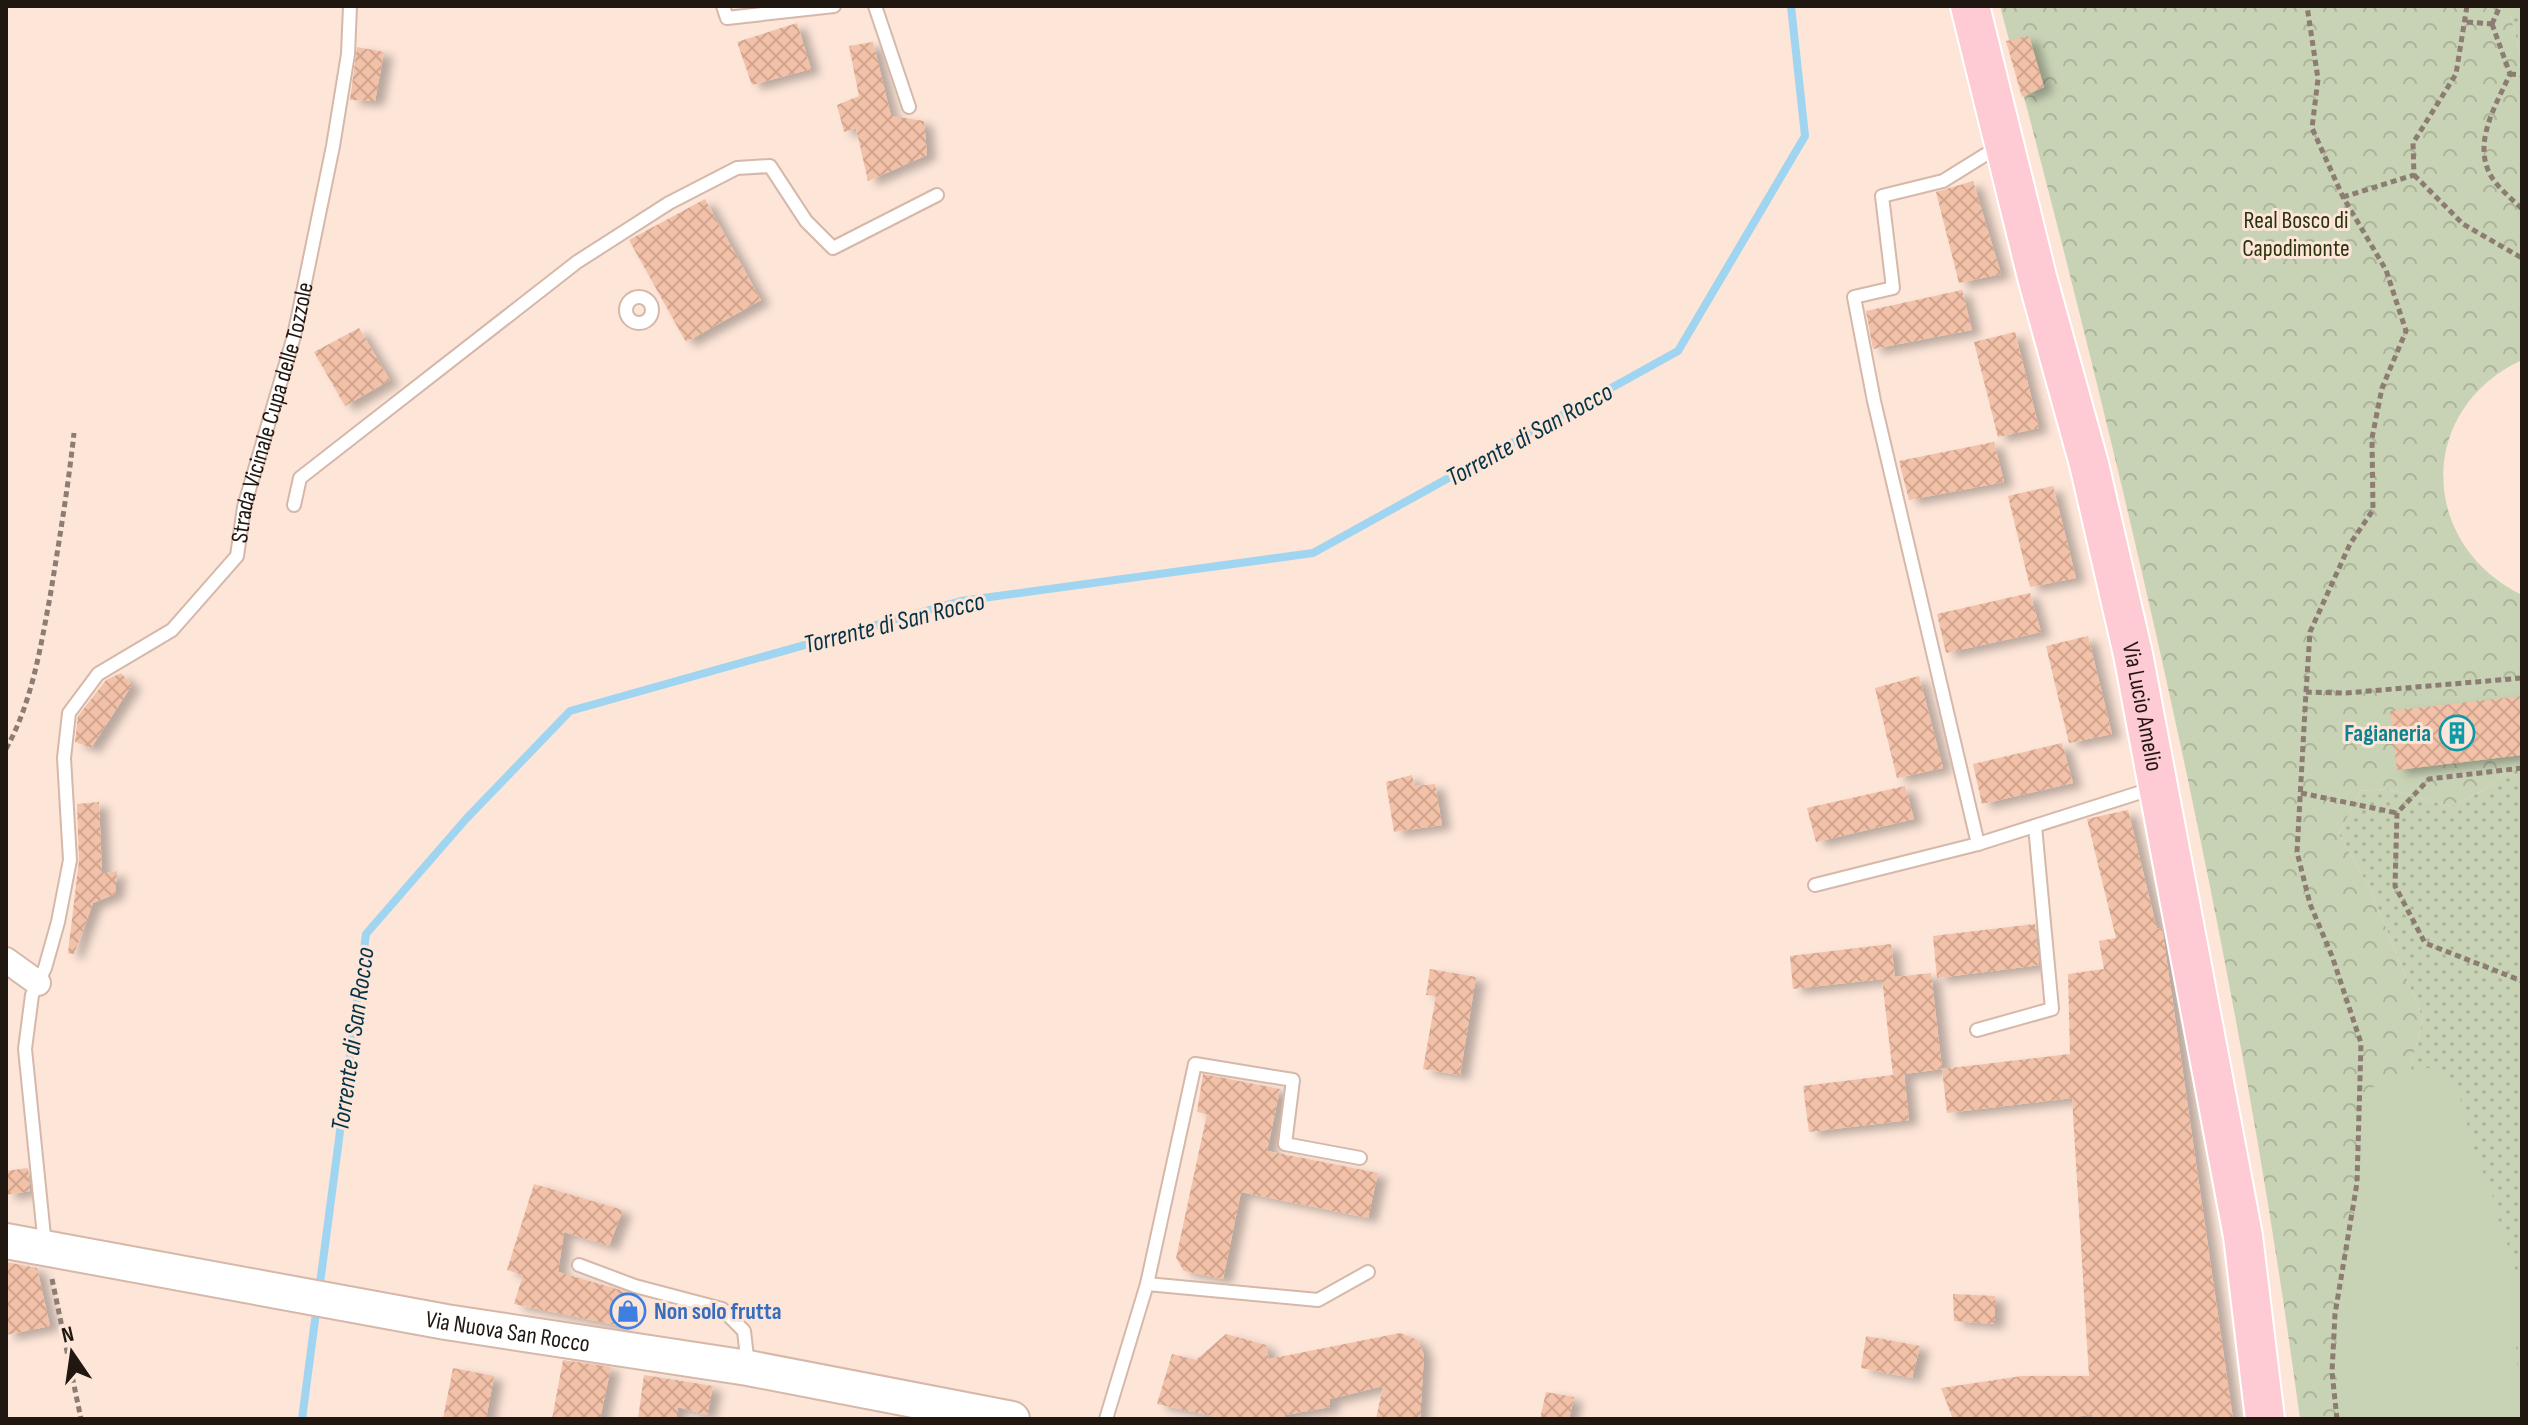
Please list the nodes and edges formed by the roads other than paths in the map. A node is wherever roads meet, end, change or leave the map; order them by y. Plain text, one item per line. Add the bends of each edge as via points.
1 (350, 6) edge
2 (723, 6) edge
3 (834, 6) edge
4 (875, 6) edge
5 (1970, 6) edge
6 (909, 107) dead end
7 (2005, 142) junction
8 (937, 195) dead end
9 (294, 505) dead end
10 (2158, 787) junction
11 (2035, 826) junction
12 (1978, 844) junction
13 (1815, 885) dead end
14 (6, 960) edge
15 (38, 983) junction
16 (1977, 1030) dead end
17 (1360, 1158) dead end
18 (6, 1241) edge
19 (45, 1248) junction
20 (579, 1265) dead end
21 (1368, 1272) dead end
22 (1147, 1284) junction
23 (748, 1368) junction
24 (968, 1415) edge
25 (1012, 1419) edge
26 (1106, 1419) edge
27 (2265, 1419) edge

1 - 15 lane, Strada Vicinale Cupa delle Tozzole via 335,131 294,336 244,507 237,556 172,630 98,674 69,713 64,758 70,860
2 - 3 lane via 727,18
4 - 6 lane
5 - 7 main road, Via Lucio Amelio
7 - 10 main road, Via Lucio Amelio via 2089,464
7 - 12 lane via 1943,181 1882,196 1893,288 1854,297
8 - 9 lane via 833,248 806,221 770,166 737,168 669,203 577,262 300,478
10 - 11 lane
10 - 27 main road, Via Lucio Amelio via 2243,1236
11 - 12 lane
11 - 16 lane via 2052,1009
12 - 13 lane
14 - 15 street
15 - 19 lane, Strada Vicinale Cupa delle Tozzole via 25,1049
17 - 22 lane via 1285,1144 1293,1080 1195,1064
18 - 19 main road, Via Nuova San Rocco
19 - 23 main road, Via Nuova San Rocco via 446,1322
20 - 23 lane via 722,1309 744,1331
21 - 22 lane via 1318,1300
22 - 26 lane
23 - 24 main road, Via Nuova San Rocco
24 - 25 main road, Via Nuova San Rocco

